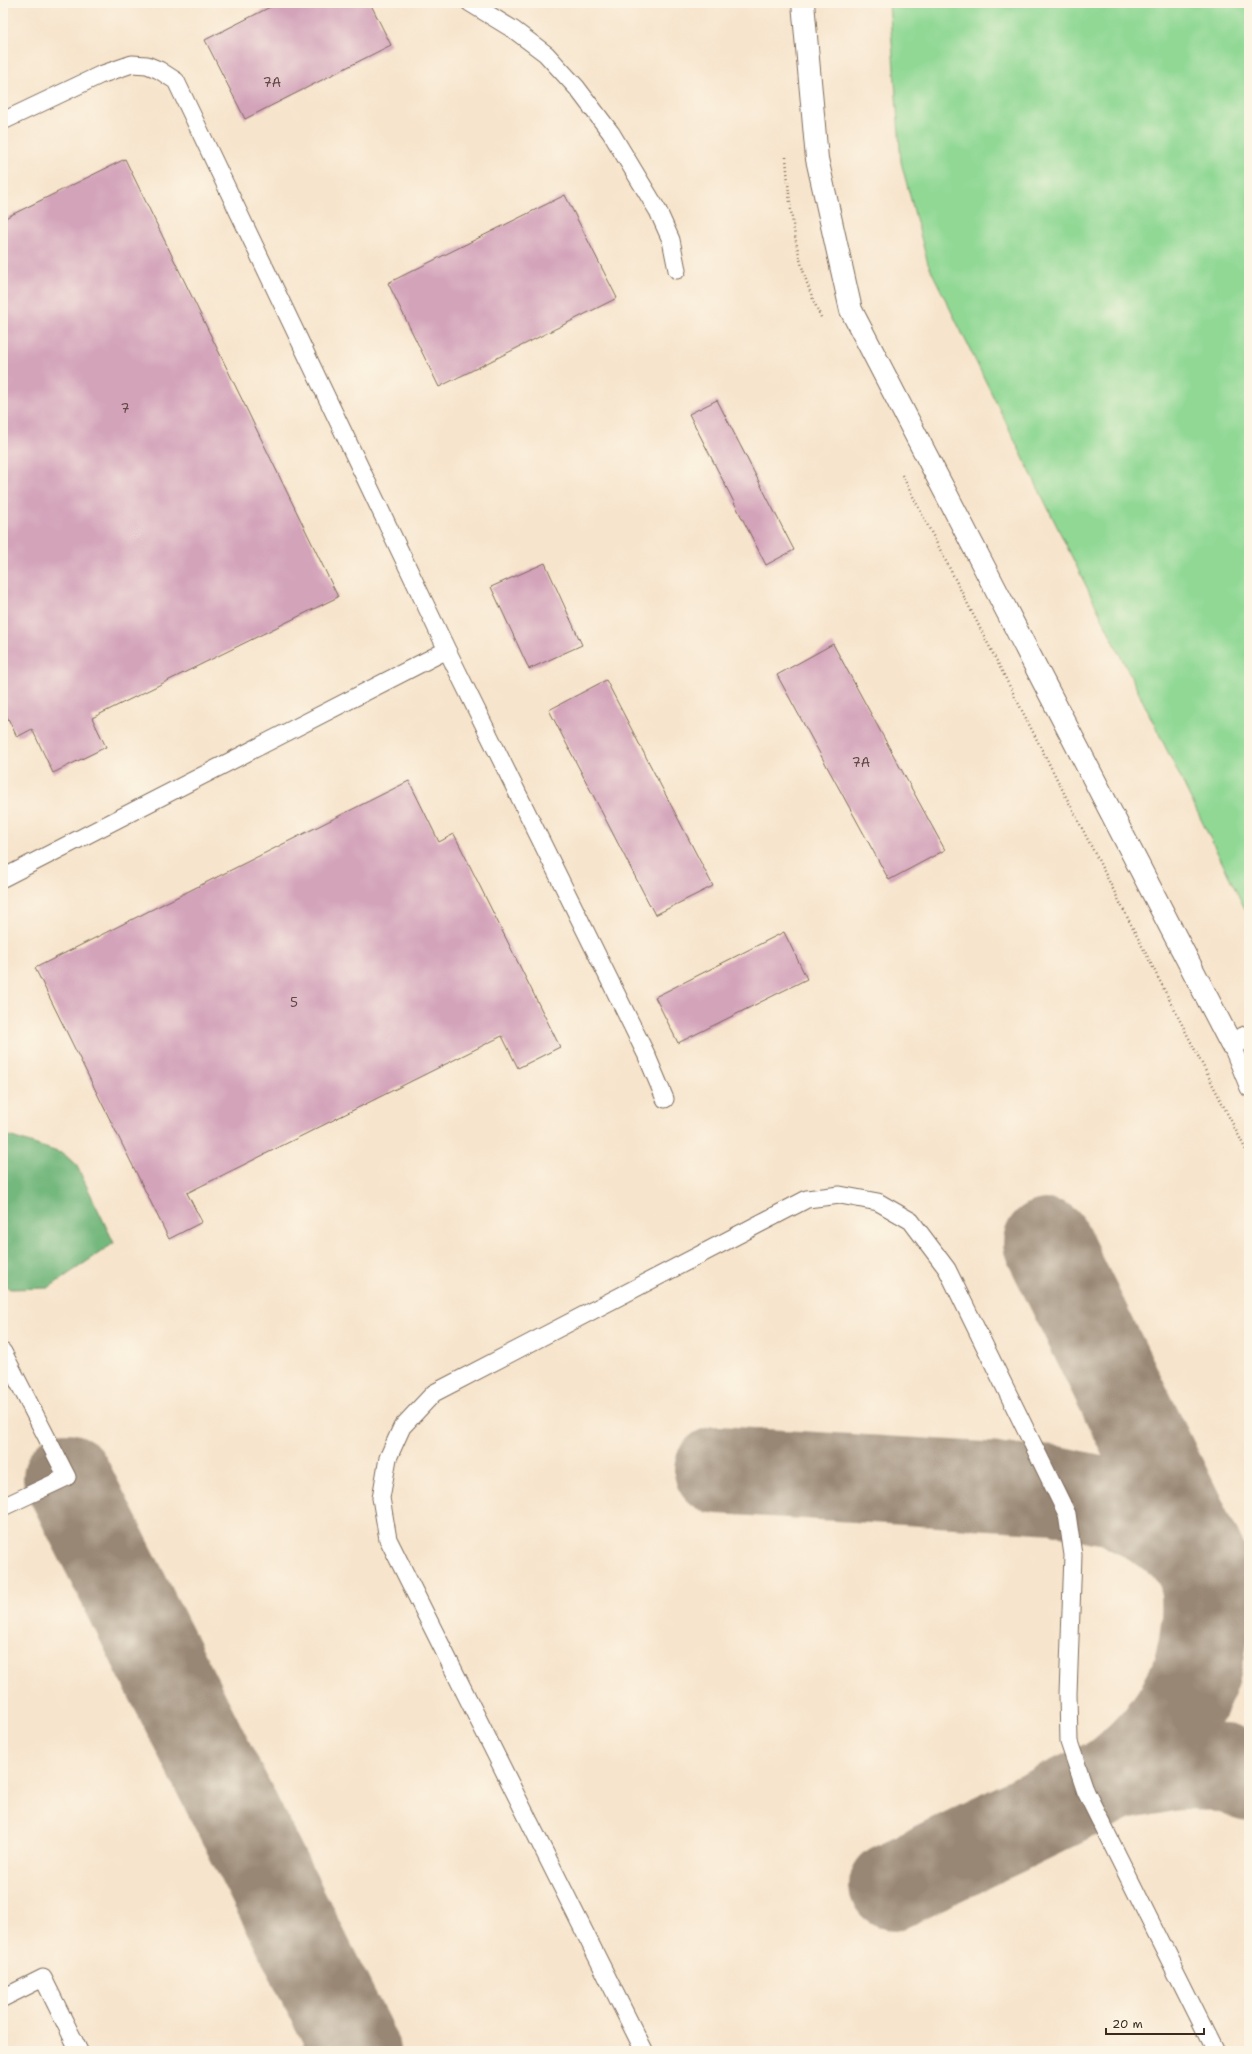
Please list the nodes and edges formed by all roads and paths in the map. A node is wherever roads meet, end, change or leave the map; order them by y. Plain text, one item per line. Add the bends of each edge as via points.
1 (470, 3) edge
2 (803, 3) edge
3 (3, 121) edge
4 (677, 270) dead end
5 (447, 650) junction
6 (3, 878) edge
7 (1240, 1040) edge
8 (1249, 1088) edge
9 (665, 1099) dead end
10 (3, 1352) edge
11 (3, 1507) edge
12 (3, 1998) edge
13 (79, 2051) edge
14 (644, 2051) edge
15 (1215, 2051) edge

1 - 4 lane via 514,30 546,54 612,133 658,210 671,240
2 - 7 street via 817,159 851,310
3 - 5 lane via 100,75 132,64 153,68 176,81
5 - 6 lane
5 - 9 lane via 646,1054
7 - 8 lane
10 - 11 lane via 67,1477
12 - 13 lane via 43,1978
14 - 15 lane via 388,1539 381,1498 388,1458 402,1427 434,1393 807,1199 840,1195 878,1202 911,1221 947,1269 1067,1514 1073,1554 1068,1694 1069,1742 1086,1792

